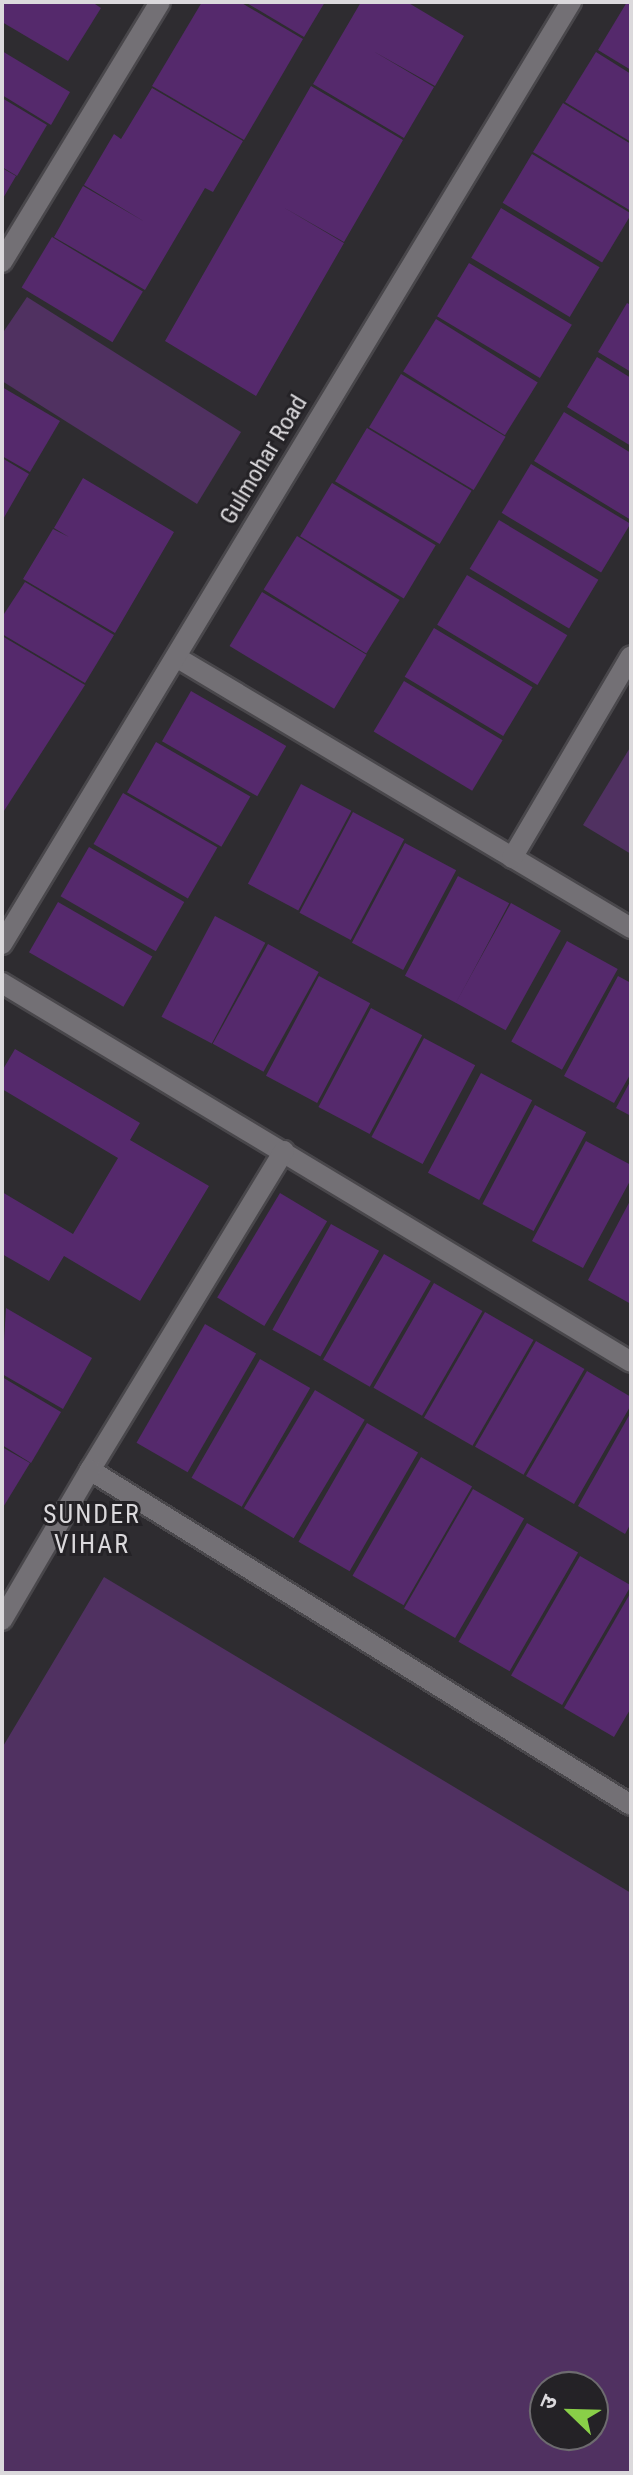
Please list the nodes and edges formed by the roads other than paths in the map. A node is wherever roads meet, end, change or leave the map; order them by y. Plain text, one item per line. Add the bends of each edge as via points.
1 (160, 2) edge
2 (571, 2) edge
3 (2, 262) edge
4 (631, 656) edge
5 (176, 657) junction
6 (512, 858) junction
7 (631, 928) edge
8 (2, 944) edge
9 (2, 983) edge
10 (284, 1151) junction
11 (631, 1362) edge
12 (90, 1470) junction
13 (2, 1620) edge
14 (631, 1805) edge

1 - 3 street
2 - 5 street, Gulmohar Road
4 - 6 street
5 - 6 street
5 - 8 street, Gulmohar Road
6 - 7 street
9 - 10 street
10 - 11 street
10 - 12 street
12 - 13 street
12 - 14 street

